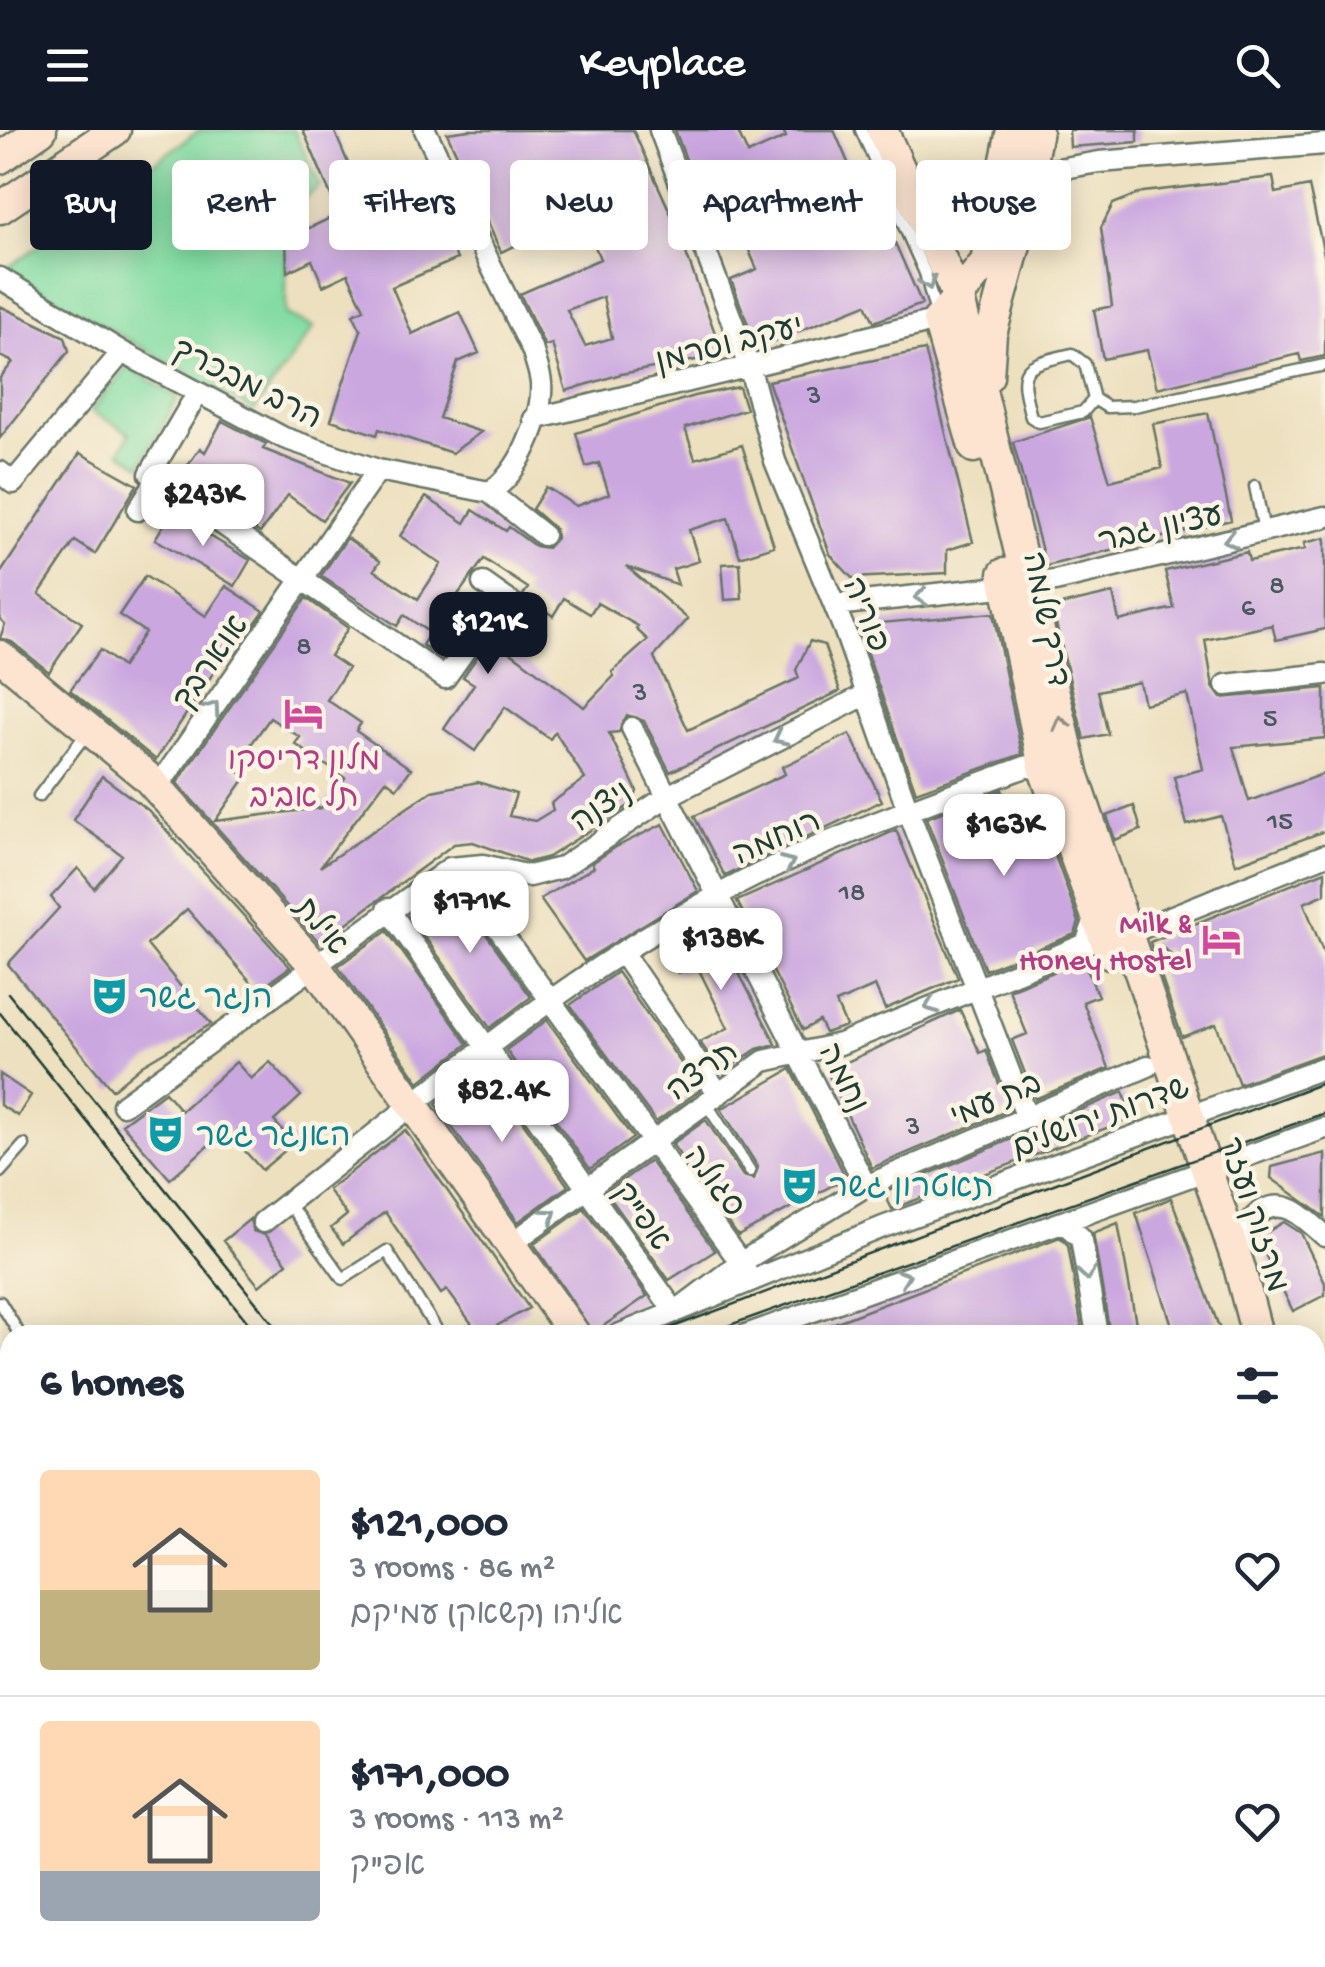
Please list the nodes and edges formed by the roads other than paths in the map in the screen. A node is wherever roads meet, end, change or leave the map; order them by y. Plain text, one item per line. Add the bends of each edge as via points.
1 (41, 130) edge
2 (115, 130) edge
3 (425, 130) edge
4 (660, 130) edge
5 (861, 130) edge
6 (882, 130) edge
7 (1012, 130) edge
8 (1037, 130) edge
9 (1325, 144) edge
10 (0, 158) edge
11 (1017, 160) edge
12 (1022, 160) edge
13 (1071, 163) edge
14 (916, 202) edge
15 (0, 208) edge
16 (938, 250) edge
17 (988, 250) edge
18 (1010, 250) edge
19 (1008, 275) junction
20 (0, 278) edge
21 (954, 313) junction
22 (122, 352) junction
23 (1325, 365) edge
24 (750, 369) junction
25 (1094, 399) junction
26 (191, 404) dead end
27 (534, 420) junction
28 (992, 439) junction
29 (378, 470) junction
30 (0, 472) edge
31 (157, 478) junction
32 (1254, 486) dead end
33 (489, 492) junction
34 (138, 510) dead end
35 (1325, 518) edge
36 (1264, 532) junction
37 (543, 535) dead end
38 (303, 581) junction
39 (482, 583) dead end
40 (1017, 586) junction
41 (503, 598) junction
42 (835, 605) junction
43 (532, 618) dead end
44 (0, 656) edge
45 (1325, 674) edge
46 (1226, 685) dead end
47 (868, 694) junction
48 (632, 728) dead end
49 (89, 730) junction
50 (1045, 772) junction
51 (157, 788) junction
52 (40, 796) dead end
53 (666, 796) junction
54 (908, 810) junction
55 (1325, 855) edge
56 (483, 866) junction
57 (715, 896) junction
58 (388, 909) junction
59 (1096, 912) junction
60 (1125, 935) junction
61 (623, 954) junction
62 (314, 965) junction
63 (976, 988) junction
64 (552, 1002) junction
65 (489, 1049) junction
66 (800, 1053) junction
67 (1148, 1066) junction
68 (1325, 1067) edge
69 (712, 1098) junction
70 (123, 1105) dead end
71 (414, 1106) junction
72 (1027, 1118) junction
73 (1178, 1119) junction
74 (1325, 1128) edge
75 (650, 1143) junction
76 (24, 1145) dead end
77 (750, 1171) dead end
78 (0, 1172) edge
79 (1197, 1173) junction
80 (866, 1186) junction
81 (588, 1188) junction
82 (288, 1203) junction
83 (263, 1222) dead end
84 (1063, 1222) junction
85 (1325, 1236) edge
86 (512, 1243) junction
87 (1239, 1266) junction
88 (746, 1272) junction
89 (546, 1293) junction
90 (0, 1302) edge
91 (813, 1311) junction
92 (675, 1312) junction
93 (14, 1325) edge
94 (434, 1325) edge
95 (548, 1325) edge
96 (568, 1325) edge
97 (643, 1325) edge
98 (774, 1325) edge
99 (805, 1325) edge
100 (1095, 1325) edge
101 (1243, 1325) edge
102 (1254, 1325) edge

1 - 10 main road
2 - 15 main road
3 - 27 street via 533,352 541,386
4 - 24 street, פוריה
5 -> 21 lane, דרך שלמה via 925,273
6 - 14 main road, דרך שלמה
7 - 11 main road
8 - 12 main road
9 - 13 street
16 - 21 main road, דרך שלמה
17 - 21 main road
18 - 19 main road
19 - 21 main road via 986,306
19 - 28 main road via 987,362
20 - 22 street, הרב מבכרך
21 - 24 street, יעקב וסרמן
21 - 28 main road, דרך שלמה
21 - 40 main road, דרך שלמה
22 - 29 street, הרב מבכרך via 284,438
22 - 30 street via 12,482
23 - 25 lane via 1134,406 1107,407
24 - 27 street, יעקב וסרמן
24 - 42 street, פוריה via 776,461
25 - 25 lane via 1080,357 1032,363 1024,371 1032,417 1039,422 1083,412
26 - 31 street via 150,474
27 - 33 street via 510,475
28 - 40 main road, דרך שלמה
29 - 33 street, הרב מבכרך
29 - 38 street, אוארבך
31 - 34 street
31 - 38 street
32 - 36 lane
33 - 37 street
35 - 36 street, עציון גבר
36 -> 40 street, עציון גבר
38 - 41 street via 445,678
51 -> 38 street, אוארבך
39 - 41 street
40 -> 42 street, עציון גבר
40 - 50 main road, דרך שלמה
60 -> 40 main road, דרך שלמה
41 - 43 street
42 - 47 street, פוריה
44 - 49 main road, אילת
45 - 46 street
47 -> 53 street, ניצנה
47 - 54 street, פוריה
48 - 53 street, נחמה
49 - 51 main road, אילת
49 - 52 lane
50 - 54 street, רוחמה via 1028,766
50 - 59 main road, דרך שלמה
51 - 62 main road, אילת
53 - 56 street, ניצנה via 562,868 529,876
53 - 57 street, נחמה
57 -> 54 street, רוחמה
54 - 63 street, פוריה
55 - 60 street
56 - 58 street, ניצנה via 450,868
56 - 64 street, סגולה via 479,902
57 - 61 street, רוחמה
57 - 66 street, נחמה
58 - 62 street, ניצנה
58 - 65 street, אפ"ק
59 - 63 street, תרצה via 1086,944
59 - 67 main road, דרך שלמה
60 - 73 main road, דרך שלמה via 1149,962
61 - 64 street, רוחמה
61 - 69 street
62 - 70 street, ניצנה
62 - 71 main road, אילת
63 -> 66 street, תרצה via 840,1044
63 - 72 street, פוריה
64 - 65 street, רוחמה
64 - 75 street, סגולה
65 - 71 street, רוחמה
65 - 81 street, אפ"ק
66 - 69 street, תרצה via 764,1061
66 - 80 street, נחמה
67 - 72 street, בת עמי
67 - 73 main road, דרך שלמה
68 - 73 street, שדרות ירושלים
69 - 75 street, תרצה
69 - 77 lane
71 - 82 street, רוחמה
71 - 86 main road, אילת
72 - 80 street, בת עמי
73 - 79 main road, מרזוק ועזר
73 - 88 street, שדרות ירושלים
74 - 79 street
75 - 81 street, תרצה
75 - 88 street, סגולה
76 - 78 lane
79 - 84 street
79 - 87 main road, מרזוק ועזר
79 - 101 main road, מרזוק ועזר
80 - 88 street, בת עמי
86 -> 81 street, תרצה
81 - 92 street, אפ"ק
82 - 83 street, רוחמה
82 - 94 lane via 342,1279 387,1251
91 -> 84 street
84 -> 100 street via 1081,1238
85 - 87 street via 1290,1209 1264,1210 1240,1236
86 - 89 main road, אילת
87 - 102 main road, מרזוק ועזר
88 - 92 street, שדרות ירושלים
89 - 95 main road
89 - 96 main road, אילת
90 - 93 lane
91 - 98 street
91 - 99 street
92 - 97 street, שדרות ירושלים

